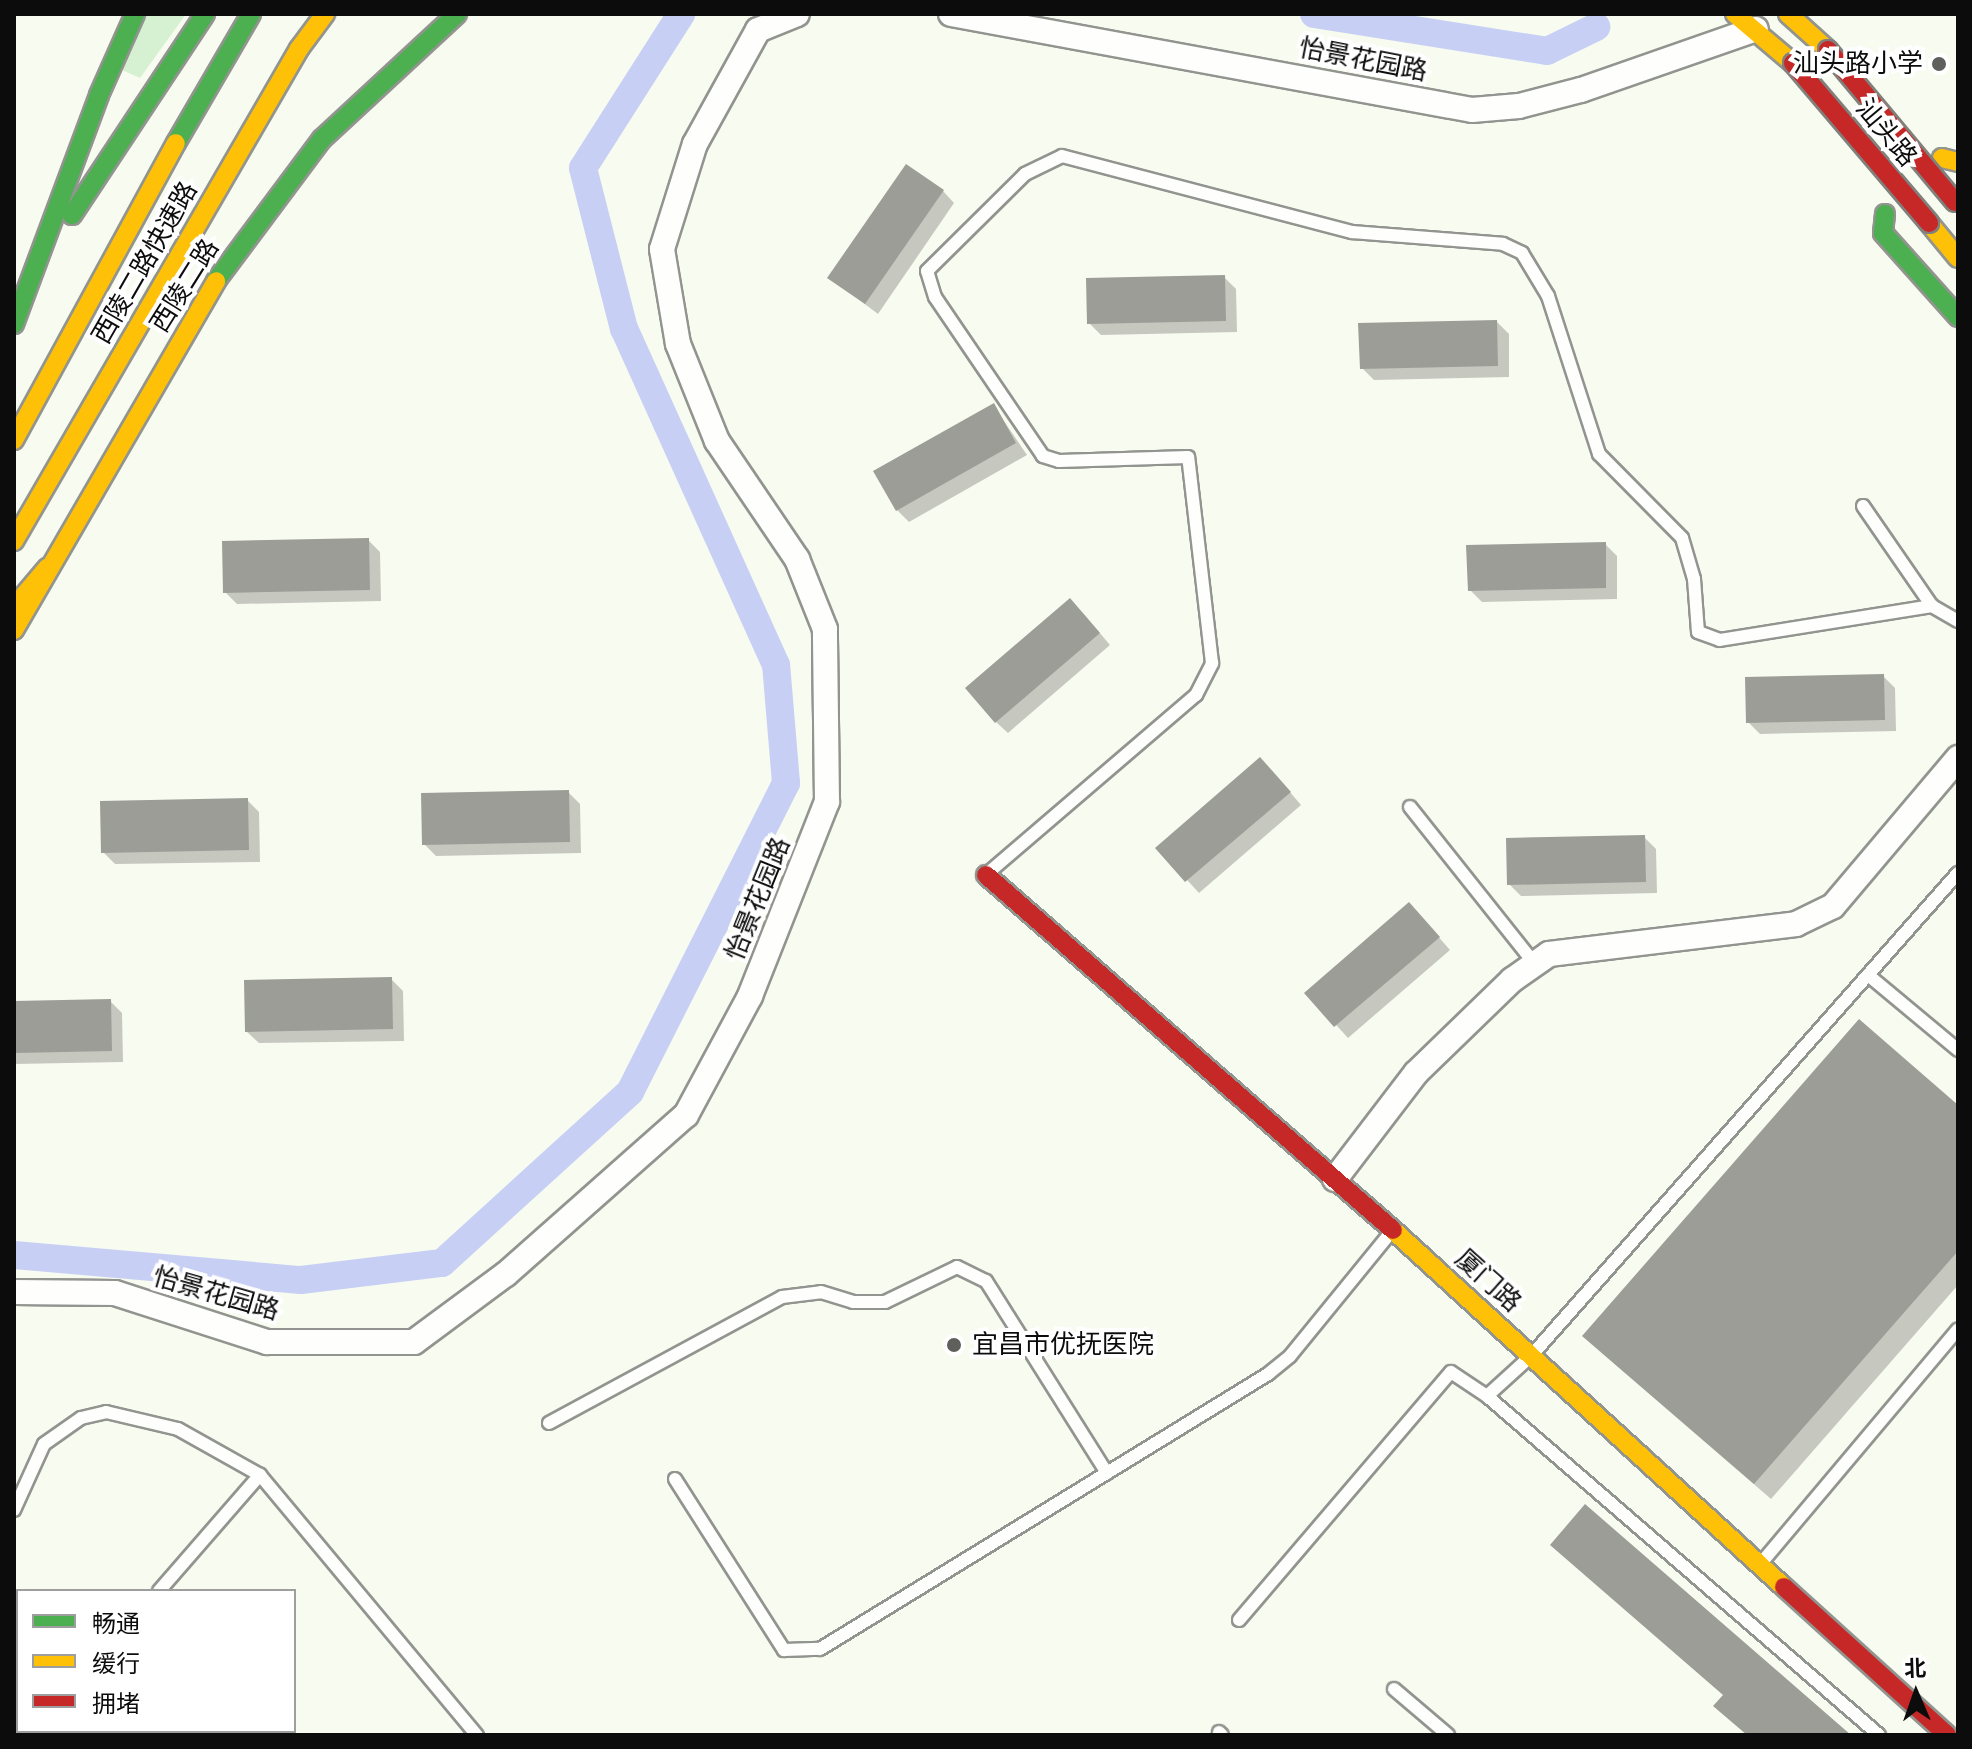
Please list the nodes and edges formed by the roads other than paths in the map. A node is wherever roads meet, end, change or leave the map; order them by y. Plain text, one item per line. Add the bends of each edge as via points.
1 (135, 14) edge
2 (205, 14) edge
3 (251, 14) edge
4 (325, 14) edge
5 (440, 14) edge
6 (457, 14) edge
7 (797, 14) edge
8 (951, 14) edge
9 (1735, 14) edge
10 (1788, 14) edge
11 (1756, 29) junction
12 (436, 36) junction
13 (1956, 204) edge
14 (1885, 214) dead end
15 (1958, 258) edge
16 (37, 269) junction
17 (1958, 317) edge
18 (14, 324) edge
19 (14, 440) edge
20 (1863, 506) dead end
21 (14, 541) edge
22 (48, 567) junction
23 (1932, 606) junction
24 (14, 607) edge
25 (1958, 621) edge
26 (14, 630) edge
27 (1958, 758) edge
28 (1410, 807) dead end
29 (1958, 873) edge
30 (986, 875) joint
31 (1535, 964) junction
32 (1868, 975) junction
33 (1958, 1050) edge
34 (1335, 1179) junction
35 (1393, 1230) junction
36 (14, 1292) edge
37 (1958, 1329) edge
38 (1531, 1356) junction
39 (1487, 1396) junction
40 (549, 1423) dead end
41 (1107, 1473) junction
42 (260, 1475) junction
43 (675, 1479) dead end
44 (14, 1510) edge
45 (1760, 1565) junction
46 (161, 1589) edge
47 (1239, 1620) dead end
48 (1394, 1689) dead end
49 (477, 1735) edge
50 (1448, 1735) edge
51 (1879, 1735) edge
52 (1947, 1735) edge

1 - 16 main road via 99,95
2 - 16 main road
3 - 19 main road, 西陵二路快速路 via 116,245
4 - 21 main road, 西陵二路快速路 via 299,49
5 - 12 main road
6 - 12 main road, 西陵二路
7 - 36 street, 怡景花园路 via 758,30 695,144 662,249 678,344 717,441 797,559 825,629 827,802 750,996 686,1115 506,1274 414,1342 267,1342 115,1293
8 - 11 street, 怡景花园路 via 1472,110 1519,106 1581,90
9 - 11 main road, 汕头路
10 - 13 main road, 汕头路, bridge via 1828,50
11 - 15 main road, 汕头路, bridge via 1793,63
12 - 22 main road, 西陵二路 via 322,139 220,274
14 - 17 main road via 1883,233
16 - 18 main road
20 - 23 lane
22 - 24 main road
22 - 26 main road, 西陵二路
23 - 25 lane
23 - 30 lane via 1720,640 1698,632 1694,579 1682,538 1599,454 1548,296 1522,253 1503,244 1352,232 1062,156 1025,174 927,271 935,297 1043,456 1059,461 1188,457 1212,663 1196,695
27 - 31 street via 1833,906 1796,924 1602,944 1549,954
28 - 31 lane
29 - 32 lane
30 - 34 main road, 厦门路
31 - 34 street via 1416,1073
32 - 33 lane
32 - 38 lane
34 - 35 main road, 厦门路
35 - 38 main road, 厦门路
35 - 41 lane via 1290,1356
37 - 45 lane
38 - 39 lane
38 - 45 main road, 厦门路
39 - 47 lane via 1451,1372
39 - 51 lane
40 - 41 lane via 782,1297 821,1292 853,1302 885,1302 957,1267 986,1281
41 - 43 lane via 820,1649 784,1650
42 - 44 lane via 178,1429 106,1412 81,1418 44,1444
42 - 46 lane
42 - 49 lane
45 - 52 main road, 厦门路
48 - 50 lane

